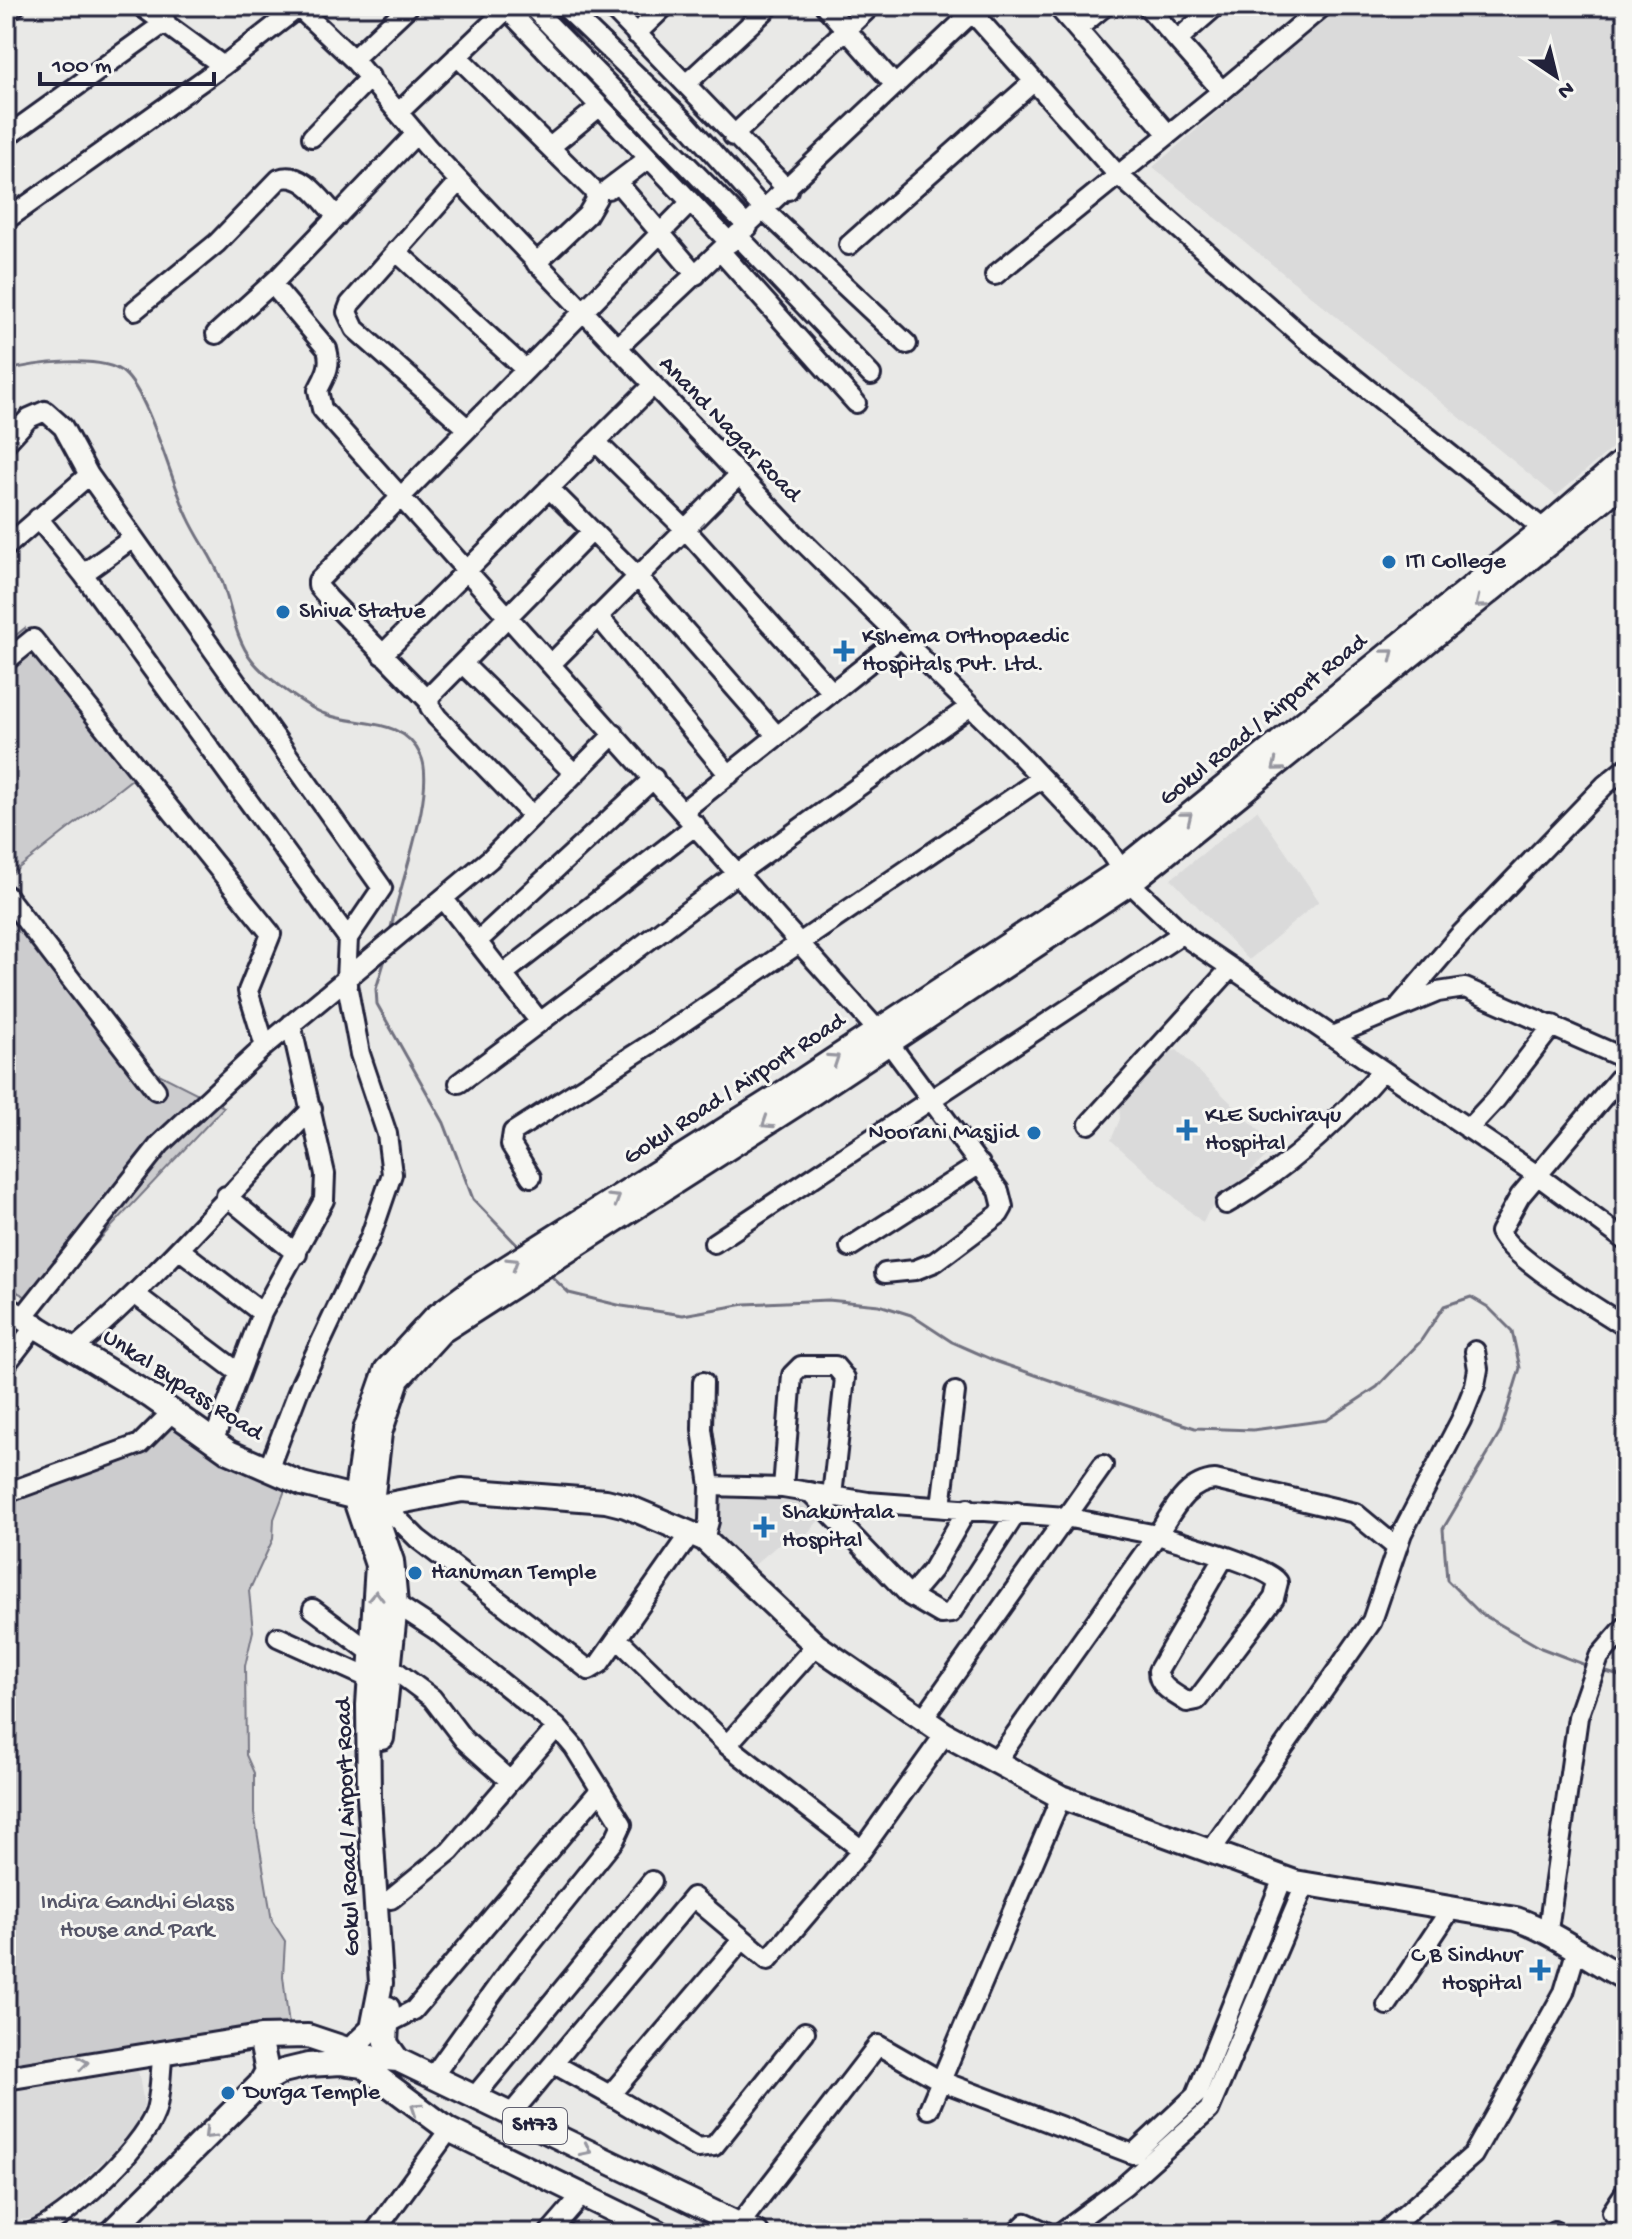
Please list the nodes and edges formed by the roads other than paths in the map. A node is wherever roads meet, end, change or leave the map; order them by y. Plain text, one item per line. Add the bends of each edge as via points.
1 (15, 6) edge
2 (141, 6) edge
3 (409, 6) edge
4 (531, 6) edge
5 (564, 6) edge
6 (610, 6) edge
7 (665, 6) edge
8 (770, 6) edge
9 (825, 6) edge
10 (871, 6) edge
11 (1057, 6) edge
12 (1105, 6) edge
13 (1147, 6) edge
14 (1216, 6) edge
15 (1323, 6) edge
16 (298, 7) edge
17 (507, 7) edge
18 (976, 9) edge
19 (6, 13) edge
20 (166, 22) junction
21 (1077, 29) junction
22 (847, 31) junction
23 (636, 34) junction
24 (1177, 40) junction
25 (457, 56) junction
26 (353, 59) junction
27 (223, 66) junction
28 (370, 77) junction
29 (1033, 82) junction
30 (686, 84) junction
31 (895, 85) junction
32 (1222, 91) junction
33 (599, 107) junction
34 (399, 112) junction
35 (416, 134) junction
36 (1168, 134) junction
37 (733, 136) junction
38 (6, 137) edge
39 (312, 137) dead end
40 (550, 147) junction
41 (649, 158) junction
42 (1117, 174) junction
43 (459, 181) junction
44 (617, 182) junction
45 (788, 190) junction
46 (597, 198) junction
47 (690, 203) junction
48 (765, 211) junction
49 (337, 217) junction
50 (6, 220) edge
51 (661, 233) junction
52 (734, 240) junction
53 (849, 245) dead end
54 (396, 251) junction
55 (536, 263) junction
56 (696, 275) junction
57 (995, 275) dead end
58 (272, 284) junction
59 (135, 310) dead end
60 (583, 313) junction
61 (216, 334) dead end
62 (907, 344) dead end
63 (618, 347) junction
64 (526, 370) junction
65 (871, 375) dead end
66 (652, 386) junction
67 (856, 403) dead end
68 (467, 428) junction
69 (596, 442) junction
70 (6, 443) edge
71 (1626, 458) edge
72 (89, 475) junction
73 (738, 476) junction
74 (1626, 481) edge
75 (549, 488) junction
76 (403, 496) junction
77 (38, 518) junction
78 (685, 529) junction
79 (592, 531) junction
80 (1550, 535) junction
81 (133, 538) junction
82 (6, 547) edge
83 (469, 569) junction
84 (83, 574) junction
85 (637, 576) junction
86 (510, 616) junction
87 (598, 616) junction
88 (899, 639) junction
89 (382, 655) junction
90 (6, 661) edge
91 (552, 663) junction
92 (463, 664) junction
93 (832, 692) junction
94 (428, 700) junction
95 (968, 708) junction
96 (614, 734) junction
97 (777, 736) junction
98 (1626, 768) edge
99 (575, 774) junction
100 (729, 775) junction
101 (654, 778) junction
102 (1042, 778) junction
103 (532, 815) junction
104 (690, 818) junction
105 (738, 873) junction
106 (1126, 876) junction
107 (6, 895) edge
108 (443, 898) junction
109 (1183, 933) junction
110 (348, 938) junction
111 (479, 940) junction
112 (800, 943) junction
113 (1229, 970) junction
114 (503, 974) junction
115 (346, 979) junction
116 (1395, 1010) junction
117 (540, 1022) junction
118 (291, 1024) junction
119 (1553, 1025) junction
120 (883, 1036) junction
121 (1332, 1036) junction
122 (265, 1046) junction
123 (1626, 1059) edge
124 (1626, 1070) edge
125 (1381, 1072) junction
126 (459, 1083) dead end
127 (156, 1090) dead end
128 (933, 1101) junction
129 (312, 1109) junction
130 (1089, 1124) dead end
131 (1468, 1129) junction
132 (980, 1164) junction
133 (1537, 1175) junction
134 (531, 1177) dead end
135 (226, 1196) junction
136 (1226, 1204) dead end
137 (1626, 1241) edge
138 (714, 1243) dead end
139 (850, 1247) dead end
140 (179, 1249) junction
141 (297, 1254) junction
142 (885, 1273) dead end
143 (136, 1295) junction
144 (262, 1313) junction
145 (22, 1316) edge
146 (1626, 1327) edge
147 (75, 1348) junction
148 (1475, 1351) dead end
149 (6, 1364) edge
150 (238, 1372) junction
151 (703, 1382) dead end
152 (955, 1392) dead end
153 (172, 1412) junction
154 (213, 1442) junction
155 (1103, 1465) dead end
156 (268, 1470) junction
157 (710, 1486) junction
158 (783, 1488) junction
159 (810, 1492) junction
160 (6, 1493) edge
161 (832, 1496) junction
162 (370, 1502) junction
163 (941, 1506) junction
164 (968, 1508) junction
165 (1017, 1512) junction
166 (1065, 1517) junction
167 (1157, 1535) junction
168 (698, 1536) junction
169 (1396, 1547) junction
170 (1224, 1557) junction
171 (910, 1596) junction
172 (396, 1604) junction
173 (313, 1609) dead end
174 (1626, 1626) edge
175 (278, 1637) dead end
176 (617, 1638) junction
177 (816, 1645) junction
178 (377, 1667) junction
179 (923, 1719) junction
180 (557, 1727) junction
181 (945, 1734) junction
182 (727, 1745) junction
183 (995, 1763) junction
184 (510, 1781) junction
185 (600, 1790) junction
186 (1061, 1797) junction
187 (862, 1850) junction
188 (1210, 1852) junction
189 (652, 1881) dead end
190 (1294, 1882) junction
191 (391, 1899) junction
192 (1452, 1907) junction
193 (1548, 1930) junction
194 (743, 1939) junction
195 (1576, 1952) junction
196 (1626, 1979) edge
197 (1387, 2005) dead end
198 (384, 2014) junction
199 (805, 2032) dead end
200 (260, 2037) junction
201 (163, 2051) junction
202 (362, 2058) junction
203 (398, 2060) junction
204 (554, 2064) junction
205 (433, 2076) junction
206 (6, 2078) edge
207 (941, 2081) junction
208 (260, 2084) junction
209 (610, 2095) junction
210 (475, 2096) junction
211 (929, 2109) dead end
212 (511, 2114) junction
213 (449, 2130) junction
214 (1626, 2191) edge
215 (582, 2195) junction
216 (1612, 2212) dead end
217 (748, 2229) edge
218 (31, 2233) edge
219 (110, 2233) edge
220 (374, 2233) edge
221 (549, 2233) edge
222 (660, 2233) edge
223 (1016, 2233) edge
224 (1048, 2233) edge
225 (1060, 2233) edge
226 (1384, 2233) edge

1 - 19 street
2 - 20 street
3 - 26 street
4 - 52 street
5 - 48 street via 687,124
6 - 23 street
7 - 23 street
8 - 30 street
9 - 22 street
10 - 22 street
11 - 21 street
12 - 21 street
13 - 24 street
14 - 24 street
15 - 32 street
16 - 26 street, Anand Nagar Road
16 - 27 street
17 - 25 street
17 - 33 street
18 - 29 street
18 - 31 street
20 - 27 street
20 - 38 street
21 - 36 street
22 - 31 street
22 - 37 street
23 - 30 street
24 - 32 street
25 - 34 street
25 - 40 street
26 - 28 street, Anand Nagar Road
27 - 50 street
28 - 34 street, Anand Nagar Road
28 - 39 street
29 - 42 street
29 - 53 street
30 - 37 street
31 - 45 street
32 - 36 street
33 - 40 street
33 - 41 street
34 - 35 street, Anand Nagar Road
35 - 43 street, Anand Nagar Road
35 - 49 street
36 - 42 street
37 - 45 street
40 - 46 street
41 - 44 street
41 - 47 street
42 - 57 street
42 - 80 street via 1304,338
43 - 54 street
43 - 55 street, Anand Nagar Road
44 - 46 street
44 - 51 street
45 - 48 street
46 - 55 street via 587,215
47 - 51 street
47 - 52 street
48 - 52 street
48 - 62 street
49 - 58 street
49 - 59 street via 299,178 279,179 217,243
51 - 56 street
51 - 60 street
52 - 56 street
52 - 65 street
52 - 67 street
54 - 64 street
54 - 68 street via 350,304 349,321
55 - 60 street, Anand Nagar Road
56 - 63 street
58 - 61 street
58 - 76 street via 327,349 328,371 318,390 322,409
60 - 63 street, Anand Nagar Road
60 - 64 street
63 - 66 street, Anand Nagar Road
64 - 68 street
66 - 69 street
66 - 73 street, Anand Nagar Road
68 - 76 street
69 - 75 street
69 - 78 street
70 - 72 street via 29,418 45,411 63,427
71 - 80 main road, Gokul Road / Airport Road
72 - 77 street
72 - 81 street
73 - 78 street
73 - 88 street, Anand Nagar Road
74 - 80 main road, Gokul Road / Airport Road
75 - 79 street
75 - 83 street
76 - 83 street
76 - 89 street via 318,581
77 - 82 street
77 - 84 street
78 - 85 street
78 - 93 street
79 - 85 street
79 - 86 street
80 - 106 main road, Gokul Road / Airport Road
81 - 84 street
81 - 110 street via 382,884 380,896
83 - 86 street
83 - 89 street
84 - 110 street
85 - 87 street
85 - 97 street
86 - 91 street
86 - 92 street
87 - 91 street
87 - 100 street
88 - 93 street
88 - 95 street, Anand Nagar Road
89 - 94 street
90 - 122 street via 33,639 271,934 248,991
91 - 96 street
92 - 94 street
92 - 99 street
93 - 97 street
94 - 103 street via 437,717
95 - 102 street, Anand Nagar Road
95 - 105 street
96 - 99 street
96 - 101 street
97 - 100 street
98 - 116 street via 1469,926
99 - 103 street
100 - 104 street
101 - 104 street
101 - 111 street
102 - 106 street, Anand Nagar Road via 1105,845
102 - 112 street
103 - 108 street
104 - 105 street
104 - 114 street
105 - 112 street
105 - 117 street
106 - 109 street, Anand Nagar Road
106 - 120 main road, Gokul Road / Airport Road
107 - 127 street
108 - 111 street
108 - 115 street
109 - 113 street, Anand Nagar Road
109 - 128 street
110 - 115 street
111 - 114 street
112 - 120 street
112 - 134 street via 513,1132 511,1145
113 - 121 street, Anand Nagar Road
113 - 130 street
114 - 117 street
115 - 118 street
115 - 156 street via 360,1054 387,1134 392,1174 370,1238 301,1384
116 - 119 street via 1438,992 1465,988
116 - 121 street
117 - 126 street
118 - 122 street
118 - 129 street
119 - 123 street
119 - 131 street
120 - 128 street
120 - 162 main road, Gokul Road / Airport Road via 436,1327 398,1379 380,1433
121 - 125 street, Anand Nagar Road
122 - 145 street via 160,1144
124 - 133 street
125 - 131 street, Anand Nagar Road
125 - 136 street via 1268,1180
128 - 132 street
128 - 138 street
129 - 135 street
129 - 141 street via 326,1189
131 - 133 street, Anand Nagar Road
132 - 139 street
132 - 142 street via 1003,1199 999,1214 935,1262
133 - 137 street, Anand Nagar Road
133 - 146 street via 1505,1217 1500,1232 1504,1242
135 - 140 street
135 - 141 street
140 - 143 street
140 - 144 street
141 - 144 street
143 - 147 street
143 - 150 street
144 - 150 street
145 - 147 main road, Unkal Bypass Road
145 - 149 street
147 - 153 main road, Unkal Bypass Road
148 - 169 street via 1478,1369 1466,1408
150 - 154 street
151 - 157 street via 702,1429
152 - 163 street
153 - 154 main road, Unkal Bypass Road
153 - 160 street via 140,1444
154 - 156 main road, Unkal Bypass Road
155 - 166 street
156 - 162 main road, Unkal Bypass Road
157 - 158 street
157 - 168 street via 711,1505
158 - 159 street
158 - 161 street via 792,1375 801,1366 835,1366 845,1378
159 - 161 street
159 - 171 street
161 - 163 street
162 - 168 main road via 462,1490 606,1501
162 - 172 main road, Gokul Road / Airport Road via 392,1561
162 - 176 street via 583,1668 594,1669
178 -> 162 main road, Gokul Road / Airport Road via 377,1565
163 - 164 street
164 - 165 street
164 - 171 street via 932,1570
165 - 166 street
165 - 171 street via 951,1613 941,1614
166 - 167 street
166 - 179 street
167 - 169 street via 1187,1491 1215,1480 1355,1513
167 - 170 street
167 - 183 street
168 - 176 street
168 - 177 main road
169 - 188 street via 1372,1621
170 - 170 street via 1274,1576 1278,1590 1202,1694 1187,1702 1160,1681 1158,1671
172 - 178 main road, Gokul Road / Airport Road
172 - 180 street
173 - 178 street
174 - 193 street via 1599,1657 1582,1703
175 - 178 street
176 - 182 street
177 - 179 main road
177 - 182 street
178 - 184 street via 432,1698 464,1740
178 - 191 main road, Gokul Road / Airport Road
178 - 198 main road, Gokul Road / Airport Road via 369,1797
179 - 181 main road
180 - 184 street
180 - 185 street
181 - 183 main road
181 - 187 street
182 - 187 street
183 - 186 main road
184 - 191 street via 450,1851
185 - 198 street via 414,2010
185 - 205 street via 620,1817 621,1832
186 - 188 main road
186 - 207 street
187 - 194 street via 768,1960
188 - 190 main road
189 - 210 street
190 - 192 main road
190 - 207 street via 1196,2095 1133,2154
190 - 225 street via 1209,2110 1124,2186
191 - 198 main road, Gokul Road / Airport Road
192 - 193 main road
192 - 197 street
193 - 195 main road
194 - 204 street via 693,1897
194 - 209 street
195 - 196 main road
195 - 226 street via 1564,1992 1473,2155
198 - 202 main road via 372,2029
198 - 203 main road, Gokul Road / Airport Road via 388,2049
199 - 209 street via 714,2146 706,2149
200 - 201 main road, SH73
200 - 202 main road, SH73 via 308,2036
200 - 208 main road via 267,2071
206 -> 201 main road, SH73
201 - 218 street via 156,2109 145,2133 57,2222
202 - 203 main road, SH73
202 - 208 main road, SH73 via 283,2071
213 -> 202 main road, SH73
203 - 205 main road, SH73
204 - 209 street
204 - 212 street
205 - 210 main road, SH73
207 - 211 street
207 - 217 street via 878,2045
208 -> 219 main road, SH73
210 - 212 main road, SH73
212 -> 217 main road, SH73
213 - 215 main road, SH73
213 - 220 street
214 - 216 street
215 - 221 street
215 - 222 main road, SH73
223 - 224 street via 1026,2223

